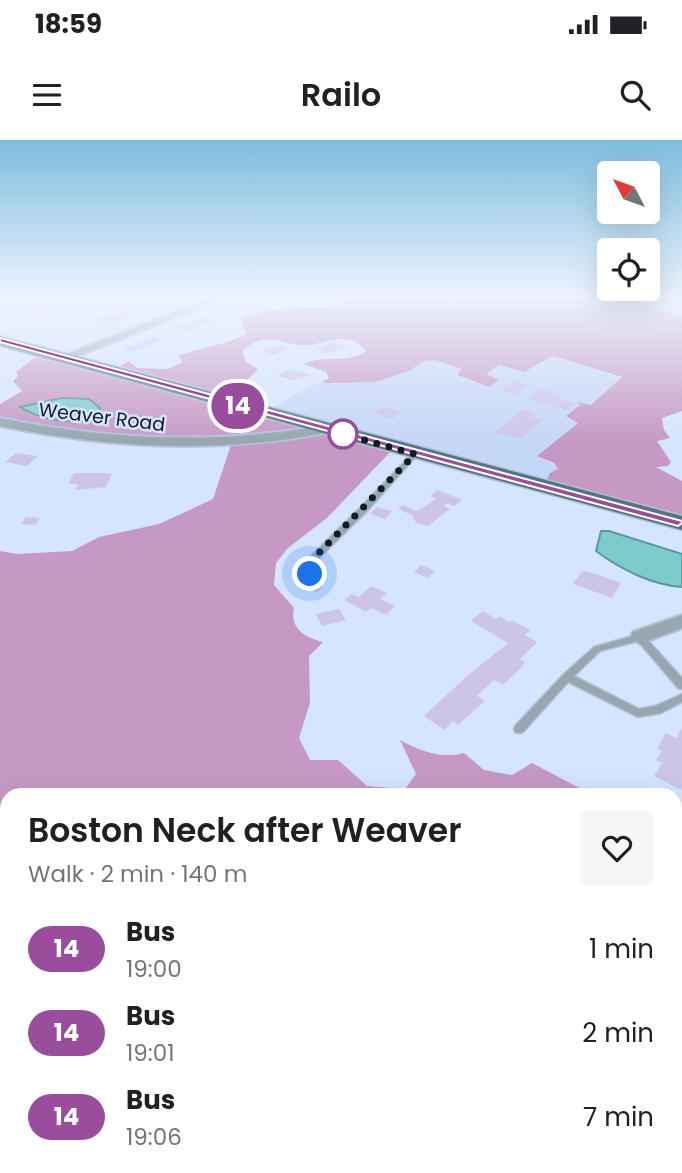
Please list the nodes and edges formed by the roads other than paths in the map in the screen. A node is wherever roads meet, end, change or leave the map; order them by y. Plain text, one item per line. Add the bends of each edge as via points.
1 (16, 345) edge
2 (97, 345) edge
3 (64, 358) junction
4 (0, 422) edge
5 (325, 429) junction
6 (415, 454) junction
7 (682, 523) edge
8 (316, 587) dead end
9 (682, 621) edge
10 (640, 637) junction
11 (567, 677) junction
12 (682, 685) edge
13 (682, 698) edge
14 (519, 729) dead end

1 - 3 main road
2 - 3 street
3 - 5 main road
4 - 5 street, Weaver Road via 64,436 209,446 281,439
5 - 6 main road
6 - 7 main road
6 - 8 lane via 312,560 310,574
9 - 10 street
10 - 11 lane via 597,649
10 - 12 lane
11 - 13 lane via 638,713
11 - 14 lane

